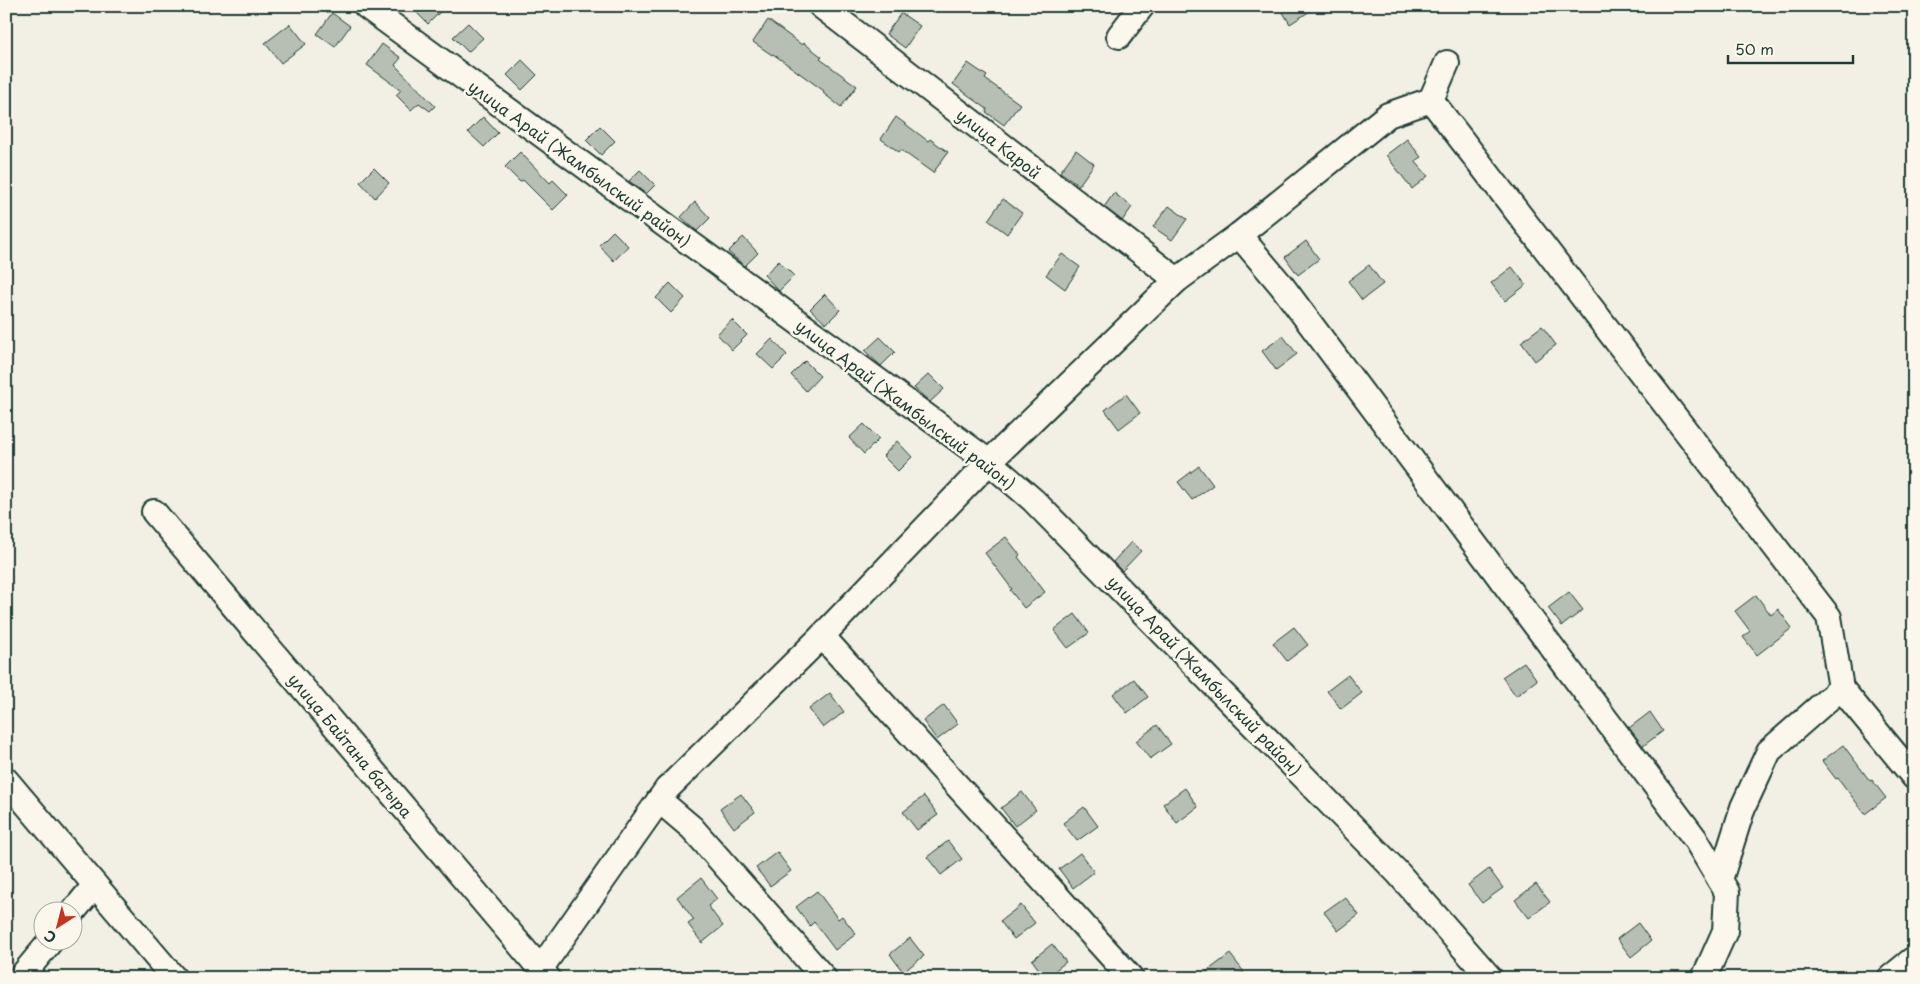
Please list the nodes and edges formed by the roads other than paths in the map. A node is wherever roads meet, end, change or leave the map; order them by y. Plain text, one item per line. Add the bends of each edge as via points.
1 (366, 6) edge
2 (821, 6) edge
3 (1142, 6) edge
4 (1119, 36) dead end
5 (1447, 64) dead end
6 (1431, 100) junction
7 (1239, 235) junction
8 (1177, 280) junction
9 (989, 462) junction
10 (154, 512) dead end
11 (822, 636) junction
12 (1841, 688) junction
13 (1914, 777) edge
14 (6, 780) edge
15 (659, 800) junction
16 (1720, 880) junction
17 (95, 885) junction
18 (81, 902) edge
19 (42, 952) edge
20 (1912, 960) dead end
21 (544, 973) edge
22 (20, 978) edge
23 (174, 978) edge
24 (824, 978) edge
25 (1131, 978) edge
26 (1490, 978) edge
27 (1704, 978) edge
28 (1890, 978) edge

1 - 9 street, улица Арай (Жамбылский район)
2 - 8 street, улица Карой
3 - 4 street
5 - 6 street
6 - 7 street via 1388,114
6 - 12 street via 1829,617
7 - 8 street
7 - 16 street via 1282,286 1696,840
8 - 9 street
9 - 11 street
9 - 26 street, улица Арай (Жамбылский район) via 1033,500 1398,873
10 - 21 street, улица Байтана батыра
11 - 15 street
11 - 25 street
12 - 13 street
12 - 16 street via 1769,751 1742,807
14 - 17 street
15 - 21 street
15 - 24 street via 692,828
16 - 27 street via 1727,892 1725,931
17 - 18 street
17 - 23 street
19 - 22 street
20 - 28 street

